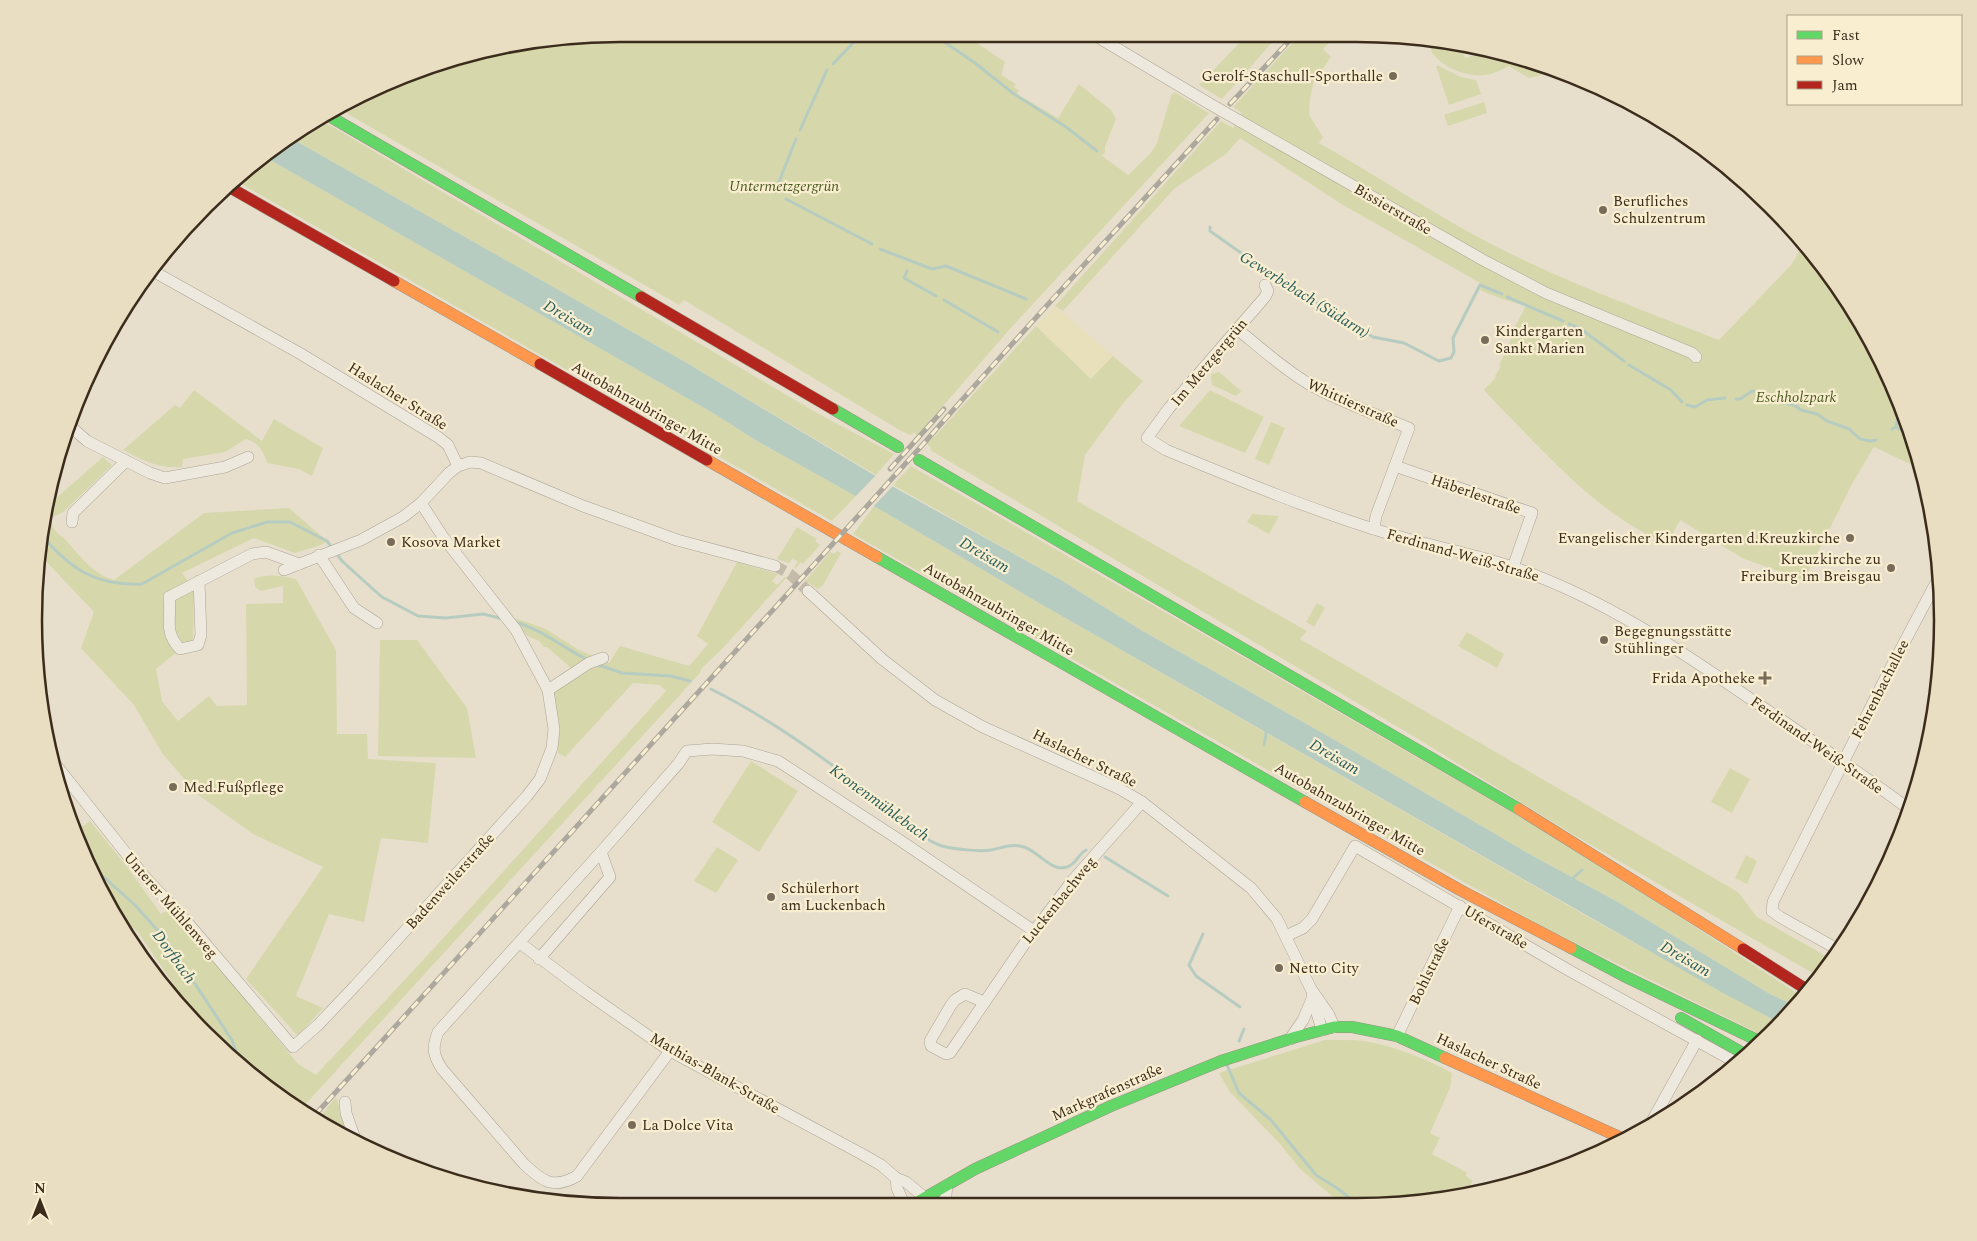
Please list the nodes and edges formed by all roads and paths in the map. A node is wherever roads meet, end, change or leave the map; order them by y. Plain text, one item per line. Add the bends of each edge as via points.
1 (1106, 42) edge
2 (334, 119) edge
3 (235, 190) edge
4 (158, 274) edge
5 (1265, 285) dead end
6 (1237, 329) junction
7 (1696, 356) dead end
8 (75, 430) edge
9 (1147, 438) joint
10 (898, 448) dead end
11 (248, 457) dead end
12 (920, 460) dead end
13 (126, 461) junction
14 (458, 466) junction
15 (1395, 466) junction
16 (420, 504) junction
17 (72, 522) dead end
18 (1374, 529) junction
19 (324, 553) junction
20 (299, 564) junction
21 (775, 566) tunnel mouth
22 (1513, 567) junction
23 (284, 570) dead end
24 (199, 582) junction
25 (1933, 588) edge
26 (808, 592) tunnel mouth
27 (377, 623) dead end
28 (597, 660) dead end
29 (548, 690) junction
30 (1844, 762) junction
31 (63, 774) edge
32 (1142, 802) junction
33 (1904, 805) edge
34 (601, 852) junction
35 (1460, 906) junction
36 (1711, 930) junction
37 (1034, 931) junction
38 (1286, 936) junction
39 (520, 942) junction
40 (1834, 946) edge
41 (539, 959) junction
42 (1787, 963) dead end
43 (1624, 976) junction
44 (1802, 988) edge
45 (1311, 994) junction
46 (984, 1002) junction
47 (1334, 1027) junction
48 (1322, 1030) junction
49 (1397, 1036) junction
50 (1290, 1039) junction
51 (1755, 1039) edge
52 (1697, 1040) junction
53 (293, 1047) joint
54 (670, 1051) junction
55 (1741, 1052) edge
56 (1732, 1060) edge
57 (345, 1102) dead end
58 (1656, 1115) edge
59 (353, 1132) edge
60 (1617, 1136) edge
61 (896, 1178) junction
62 (946, 1185) junction
63 (924, 1197) joint
64 (901, 1198) edge
65 (945, 1198) edge

1 - 7 street, Bissierstraße, bridge via 1491,264 1546,293
2 - 10 main road
3 - 43 main road, Autobahnzubringer Mitte via 1460,890
4 - 14 street, Haslacher Straße via 301,354 438,437 448,445
5 - 6 street, Im Metzgergrün via 1268,291 1265,297
6 - 9 street, Im Metzgergrün
6 - 15 street, Whittierstraße via 1314,387 1409,428
8 - 13 street via 87,441
9 - 18 street, Ferdinand-Weiß-Straße via 1166,450 1232,477
11 - 13 street via 225,467 165,478
12 - 36 main road via 1506,801
13 - 17 street via 73,513
14 - 16 street
14 - 21 street via 481,462 636,526
15 - 18 street, Whittierstraße
15 - 22 street, Häberlestraße via 1532,513
16 - 19 street via 361,540
16 - 29 street, Badenweilerstraße via 514,628
18 - 22 street, Ferdinand-Weiß-Straße
19 - 20 street
19 - 27 street via 354,608
20 - 23 street
20 - 24 street via 266,552 252,554
22 - 30 street, Ferdinand-Weiß-Straße via 1621,615 1690,657
24 - 24 street via 169,597 169,628 172,640 180,649 198,645 201,635
25 - 30 street, Fehrenbachallee
26 - 32 street, Haslacher Straße via 882,659 934,700
28 - 29 street
29 - 53 street, Badenweilerstraße via 554,729 552,748 540,779 355,986
30 - 33 street, Ferdinand-Weiß-Straße
30 - 40 street, Fehrenbachallee via 1773,902 1772,911
31 - 53 street, Unterer Mühlenweg via 144,876
32 - 37 street, Luckenbachweg via 1073,880
32 - 38 street, Haslacher Straße via 1251,888 1277,919
34 - 37 street via 687,750 743,751 770,757 784,765
34 - 39 street
34 - 41 street via 610,877
35 - 38 street, Uferstraße via 1355,846 1312,920
35 - 49 street, Bohlstraße
35 - 52 street, Uferstraße
36 - 42 main road via 1748,941
36 - 44 main road
37 - 46 street, Luckenbachweg
38 - 45 street, Haslacher Straße
39 - 41 street, Mathias-Blank-Straße
39 - 54 street via 438,1032 434,1043 435,1058 454,1084 538,1177 554,1183 577,1176
41 - 54 street, Mathias-Blank-Straße
43 - 51 main road, Autobahnzubringer Mitte
43 - 55 main road via 1662,1007
45 - 47 street, Haslacher Straße via 1329,1014
45 - 48 street, Haslacher Straße
45 - 50 street via 1303,1020
46 - 46 street, Luckenbachweg via 965,994 955,1000 930,1041 931,1046 950,1053
47 - 48 main road, Haslacher Straße
47 - 49 main road, Haslacher Straße via 1352,1027
48 - 50 main road, Markgrafenstraße
49 - 60 main road, Haslacher Straße
50 - 62 main road, Markgrafenstraße via 1149,1088
52 - 56 street, Uferstraße
52 - 58 street
54 - 61 street, Mathias-Blank-Straße via 860,1153
57 - 59 street
61 - 63 street, Mathias-Blank-Straße
61 - 64 street
62 - 63 main road, Markgrafenstraße
62 - 65 street

